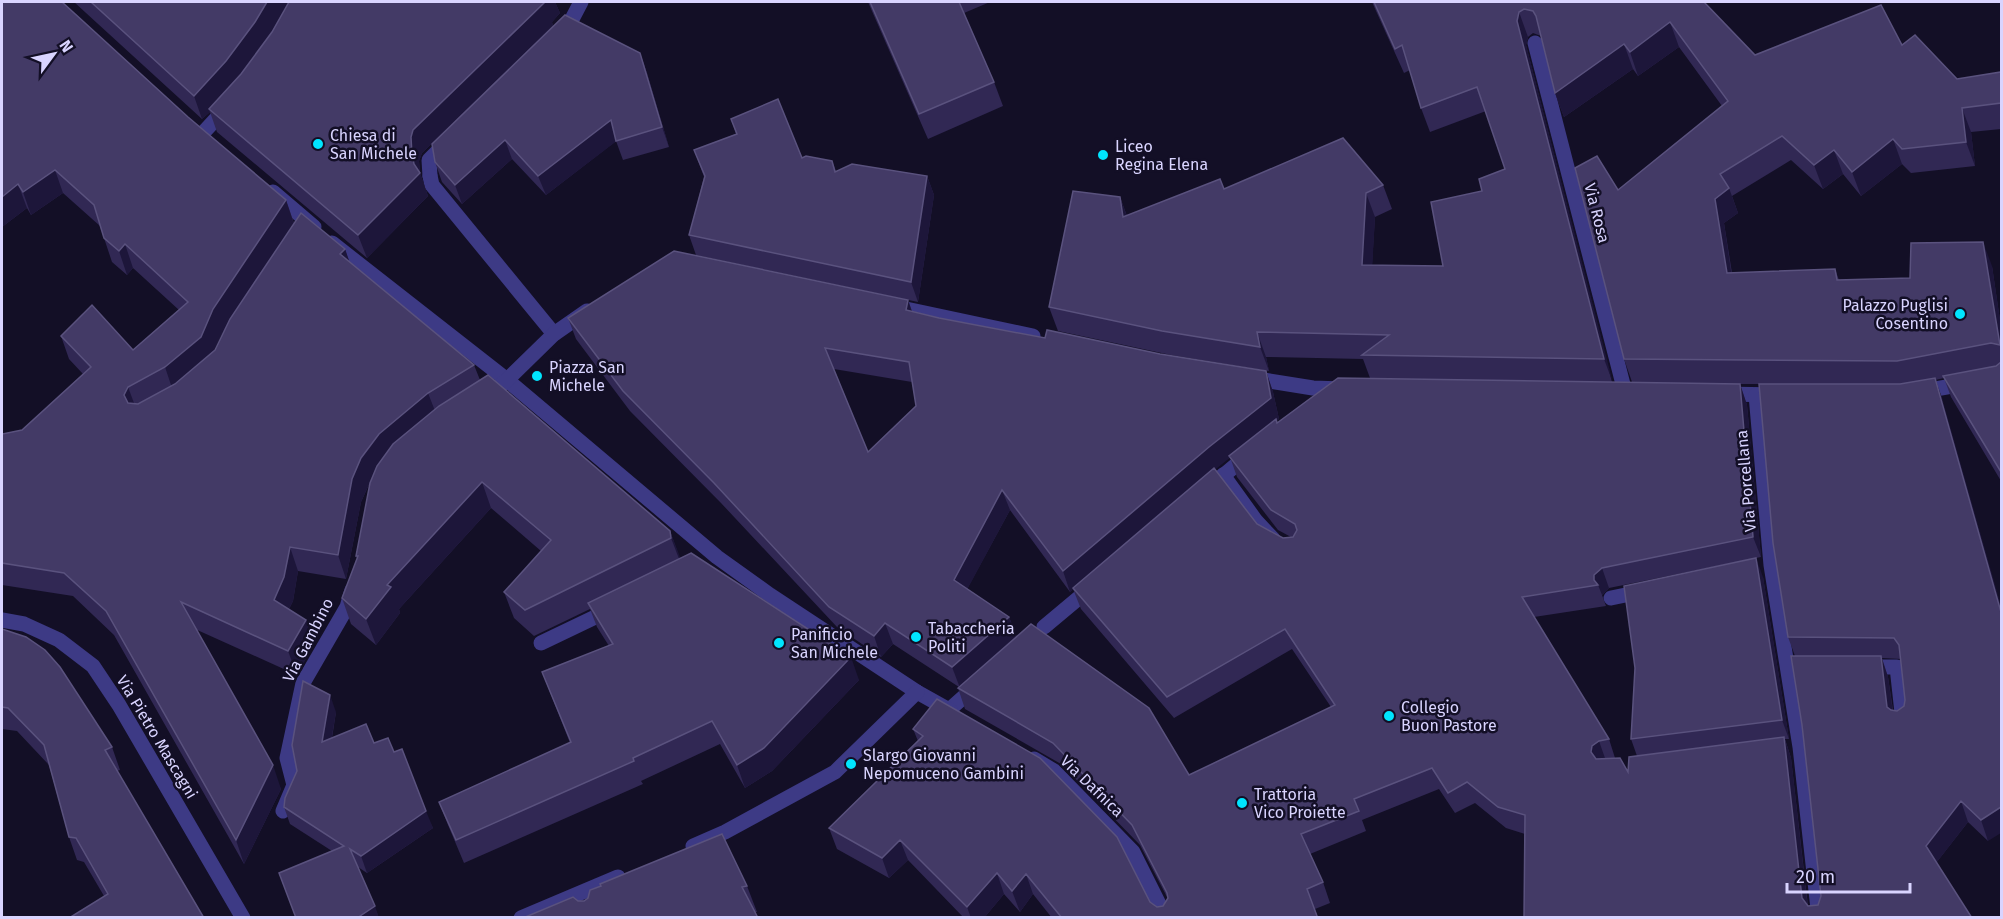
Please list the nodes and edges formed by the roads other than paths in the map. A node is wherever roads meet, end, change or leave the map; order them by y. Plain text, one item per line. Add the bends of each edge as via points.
1 (580, 2) edge
2 (1535, 43) edge
3 (545, 47) edge
4 (234, 99) edge
5 (462, 128) edge
6 (203, 133) edge
7 (265, 184) edge
8 (601, 302) edge
9 (877, 303) edge
10 (559, 330) junction
11 (1052, 340) edge
12 (1235, 376) edge
13 (2001, 377) edge
14 (507, 380) junction
15 (1357, 389) edge
16 (1625, 392) edge
17 (1708, 394) edge
18 (1756, 395) junction
19 (1791, 395) edge
20 (1907, 395) edge
21 (471, 407) edge
22 (1258, 447) edge
23 (1223, 475) junction
24 (1196, 498) edge
25 (1287, 546) edge
26 (1107, 574) edge
27 (357, 577) edge
28 (1657, 588) edge
29 (1611, 598) dead end
30 (624, 603) edge
31 (2, 620) edge
32 (1040, 631) edge
33 (542, 643) dead end
34 (1852, 667) edge
35 (985, 677) edge
36 (917, 692) junction
37 (949, 710) junction
38 (968, 721) edge
39 (1903, 722) edge
40 (1026, 754) edge
41 (283, 810) edge
42 (684, 850) edge
43 (632, 871) edge
44 (581, 893) junction
45 (587, 909) edge
46 (243, 918) edge
47 (521, 918) edge
48 (1166, 918) edge
49 (1819, 918) edge

1 - 3 street via 570,23
2 - 16 street, Via Rosa
4 - 6 street
5 - 10 street via 429,160 432,185
7 - 14 street via 305,226
8 - 10 street
9 - 11 street
10 - 14 street
12 - 15 street via 1309,393
13 - 20 street
14 - 21 street
14 - 36 street via 712,560
17 - 18 street
18 - 19 street
18 - 49 street, Via Porcellana via 1765,566 1791,667 1795,747
22 - 23 street
23 - 24 street
23 - 25 street via 1272,538
26 - 32 street
27 - 41 street, Via Gambino via 347,607 303,683 287,758 294,784
28 - 29 street
30 - 33 street
31 - 46 street, Via Pietro Mascagni via 24,624 59,640 93,666
34 - 39 street via 1896,667
35 - 37 street
36 - 37 street
36 - 42 street via 835,772
37 - 38 street
40 - 48 street, Via Dafnica via 1054,771 1133,852
43 - 44 street
44 - 45 street
44 - 47 street

